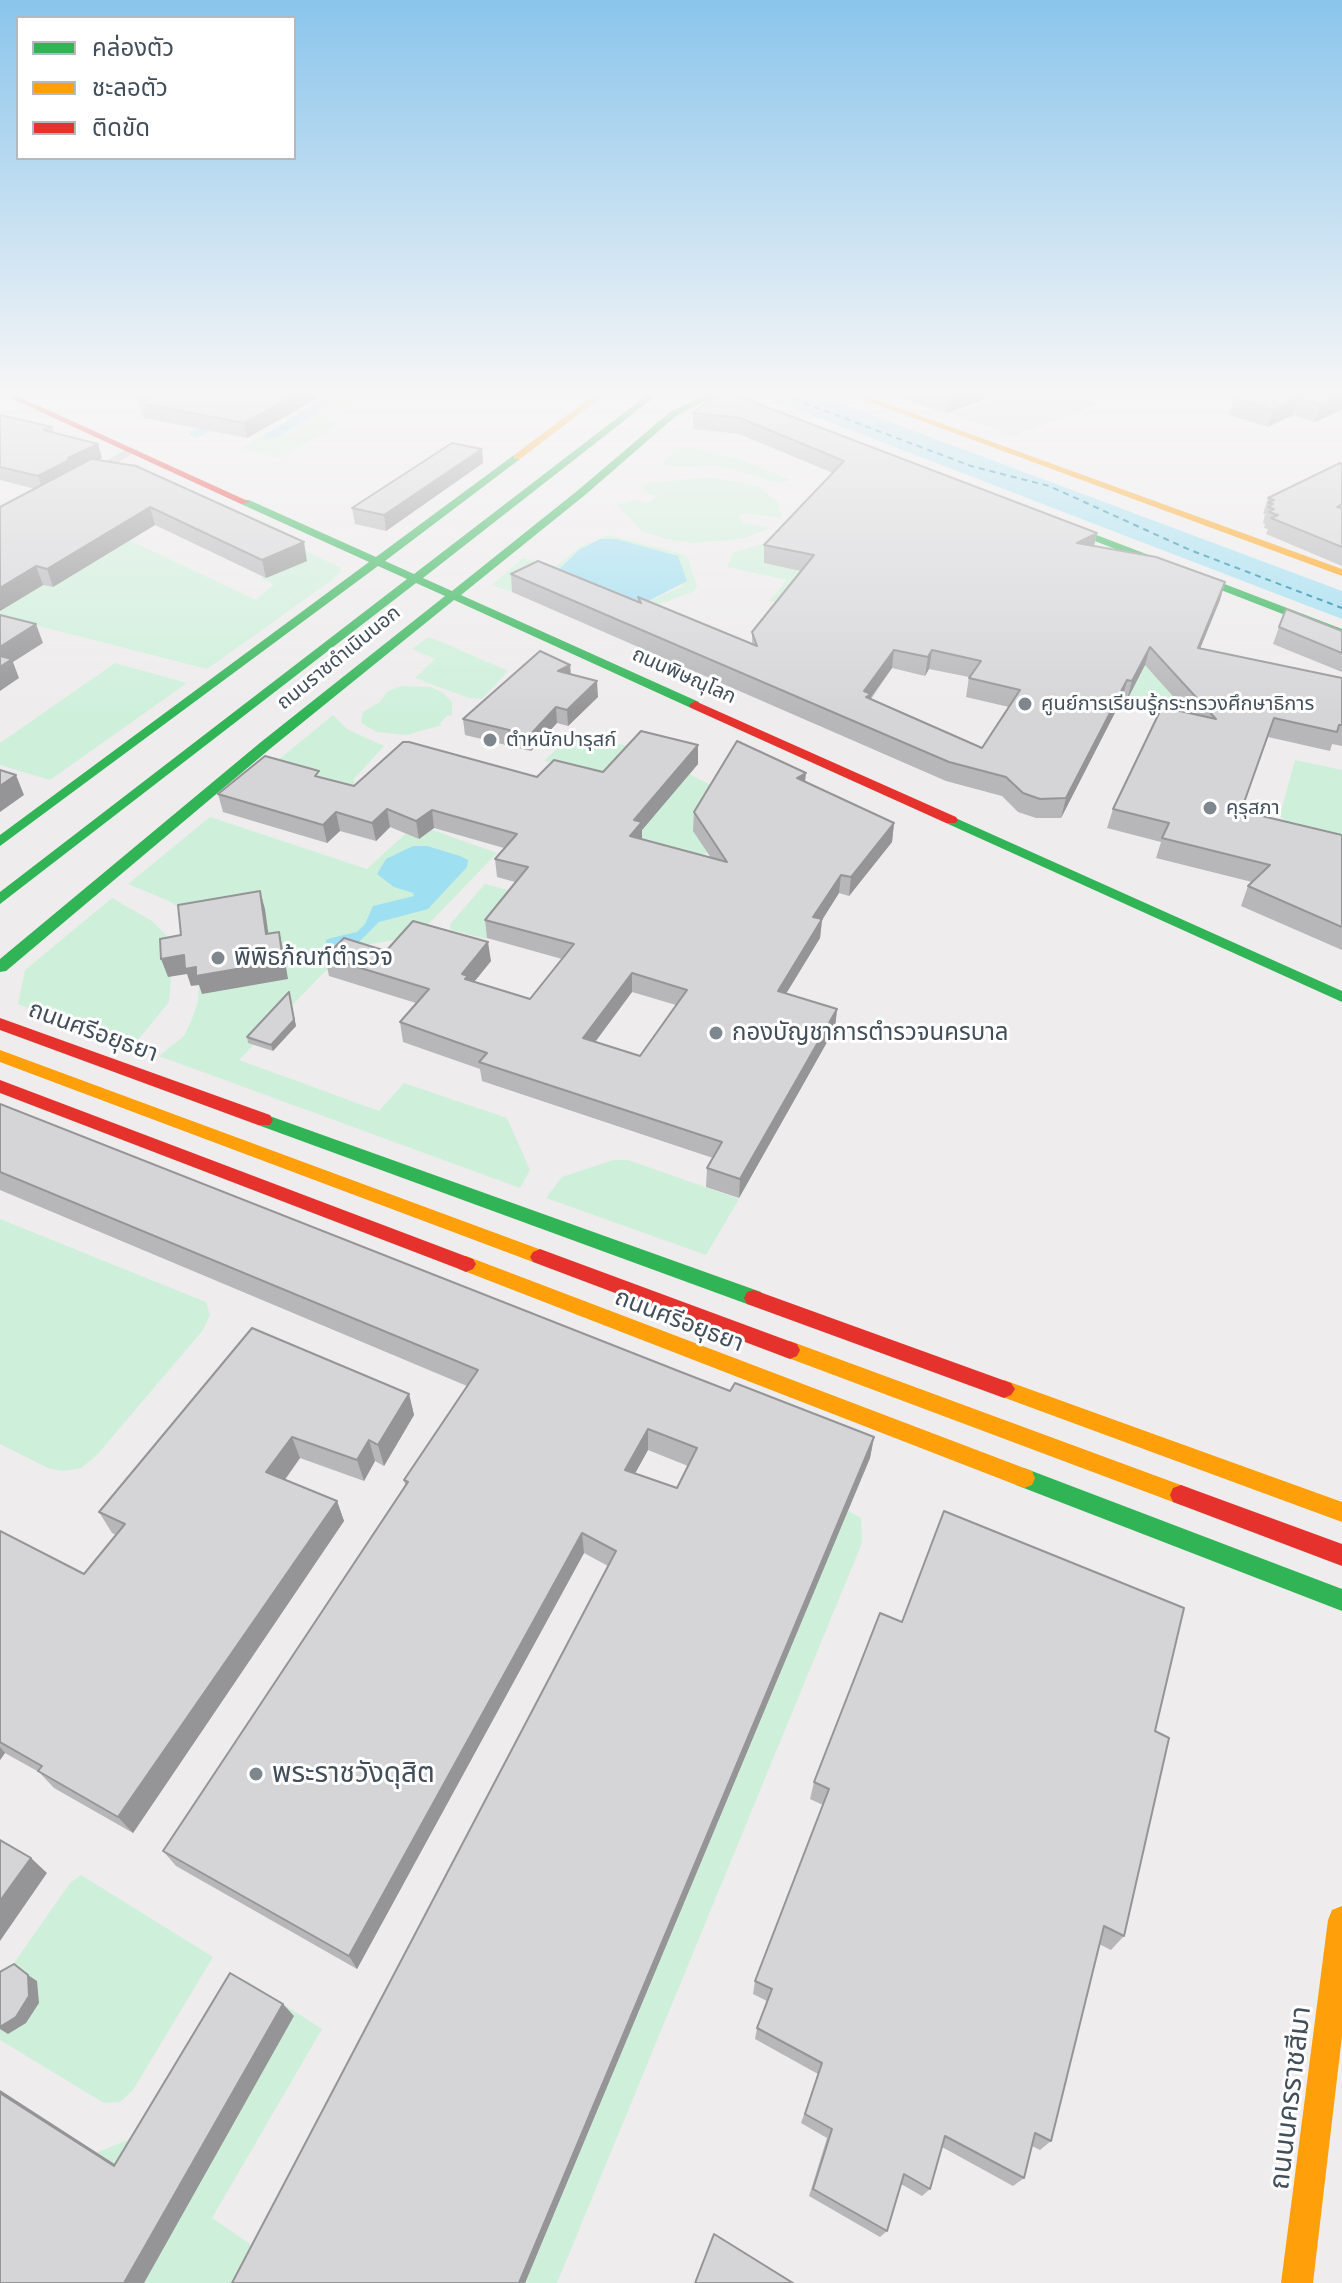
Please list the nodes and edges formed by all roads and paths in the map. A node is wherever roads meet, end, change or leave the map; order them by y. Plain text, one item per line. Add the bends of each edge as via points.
1 (243, 502) edge
2 (460, 502) edge
3 (515, 502) edge
4 (570, 502) edge
5 (1146, 502) edge
6 (1038, 515) edge
7 (376, 564) junction
8 (1342, 573) edge
9 (415, 581) junction
10 (452, 597) junction
11 (1342, 633) edge
12 (147, 734) junction
13 (195, 749) junction
14 (245, 764) junction
15 (0, 842) edge
16 (0, 899) edge
17 (3, 965) edge
18 (0, 982) edge
19 (1342, 997) edge
20 (0, 1024) edge
21 (0, 1056) edge
22 (123, 1067) junction
23 (53, 1075) junction
24 (0, 1086) edge
25 (97, 1092) junction
26 (29, 1096) junction
27 (356, 1187) junction
28 (333, 1215) junction
29 (500, 1239) junction
30 (504, 1280) junction
31 (637, 1290) junction
32 (616, 1323) junction
33 (807, 1354) junction
34 (790, 1389) junction
35 (1055, 1428) junction
36 (1134, 1457) junction
37 (1342, 1512) edge
38 (1342, 1555) edge
39 (1342, 1600) edge
40 (1342, 1920) edge
41 (1297, 2283) edge

1 - 7 main road, ถนนพิษณุโลก
2 - 7 main road
3 - 9 main road, ถนนราชดำเนินนอก
4 - 10 main road, ถนนราชดำเนินนอก
5 - 8 main road
6 - 11 main road
7 - 9 main road, ถนนพิษณุโลก
7 - 12 main road
9 - 10 main road, ถนนพิษณุโลก
9 - 13 main road, ถนนราชดำเนินนอก
10 - 14 main road, ถนนราชดำเนินนอก
10 - 19 main road, ถนนพิษณุโลก
12 - 13 main road
12 - 15 main road
13 - 14 main road
13 - 16 main road, ถนนราชดำเนินนอก
14 - 17 main road, ถนนราชดำเนินนอก
17 - 18 main road
20 - 22 main road, ถนนศรีอยุธยา
21 - 23 main road, ถนนศรีอยุธยา
22 - 25 main road
22 - 35 main road, ถนนศรีอยุธยา
23 - 25 main road, ถนนศรีอยุธยา
23 - 26 main road
24 - 26 main road, ถนนศรีอยุธยา
25 - 27 main road, ถนนศรีอยุธยา
26 - 28 main road, ถนนศรีอยุธยา
27 - 28 main road
27 - 29 main road, ถนนศรีอยุธยา
28 - 30 main road, ถนนศรีอยุธยา
29 - 30 main road
29 - 31 main road, ถนนศรีอยุธยา
30 - 32 main road, ถนนศรีอยุธยา
31 - 32 main road
31 - 33 main road, ถนนศรีอยุธยา
32 - 34 main road, ถนนศรีอยุธยา
33 - 34 main road
33 - 35 main road, ถนนศรีอยุธยา
34 - 39 main road, ถนนศรีอยุธยา
35 - 36 main road, ถนนศรีอยุธยา
35 - 36 main road, ถนนศรีอยุธยา
36 - 37 main road, ถนนศรีอยุธยา
36 - 38 main road, ถนนศรีอยุธยา
40 - 41 main road, ถนนนครราชสีมา

